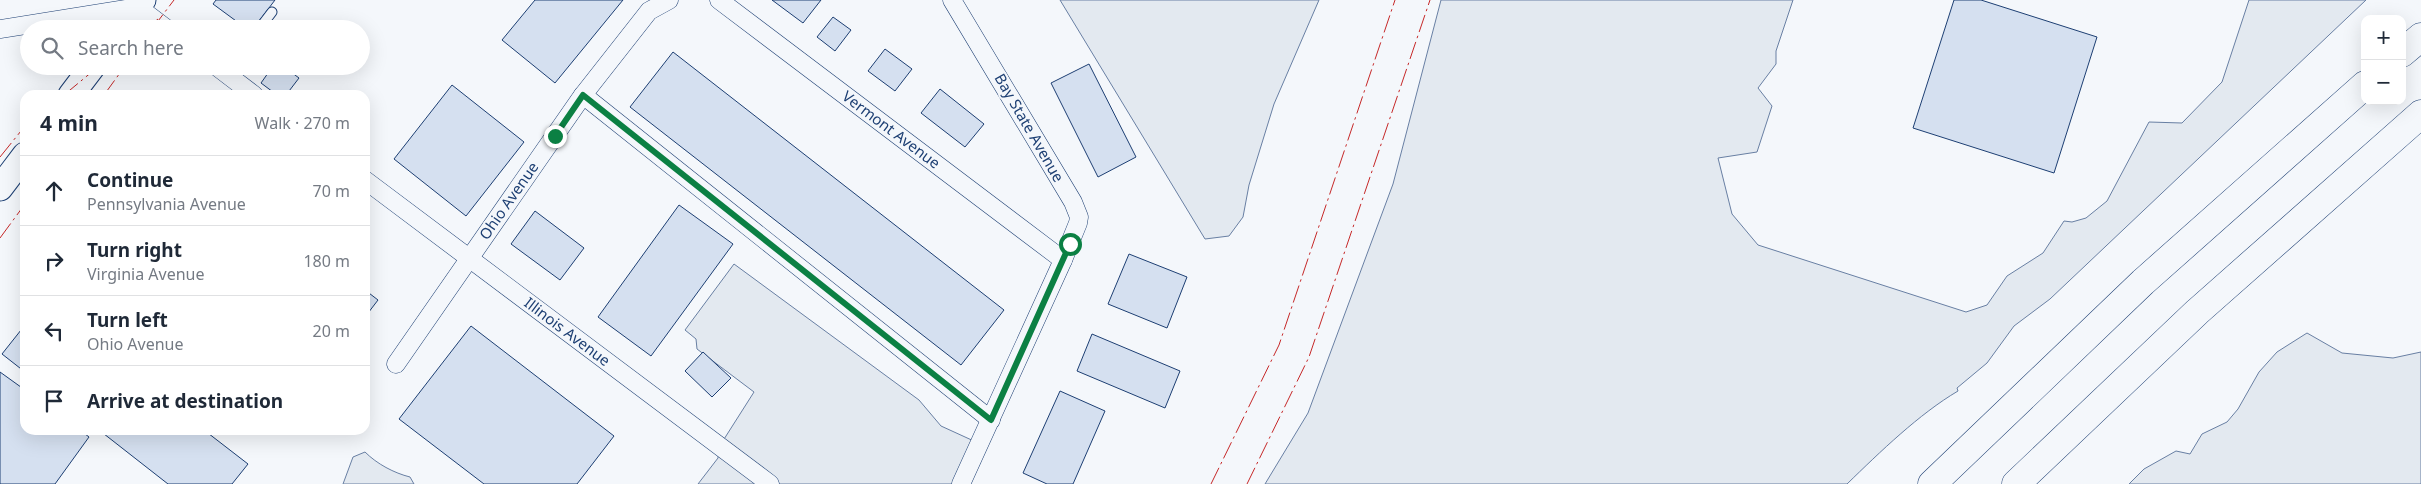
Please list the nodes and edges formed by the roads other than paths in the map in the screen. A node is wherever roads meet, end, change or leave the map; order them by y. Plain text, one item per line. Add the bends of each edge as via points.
1 (669, 0) edge
2 (719, 0) edge
3 (952, 0) edge
4 (141, 3) edge
5 (272, 12) dead end
6 (49, 20) edge
7 (128, 20) edge
8 (158, 20) edge
9 (266, 20) edge
10 (20, 25) edge
11 (0, 29) edge
12 (2421, 37) edge
13 (2406, 50) edge
14 (86, 75) edge
15 (228, 75) edge
16 (2361, 89) edge
17 (75, 90) edge
18 (247, 90) edge
19 (583, 95) junction
20 (2421, 114) edge
21 (20, 162) edge
22 (370, 184) edge
23 (0, 188) edge
24 (468, 259) junction
25 (1064, 260) junction
26 (396, 364) dead end
27 (991, 420) junction
28 (770, 484) edge
29 (961, 484) edge
30 (1932, 484) edge
31 (2016, 484) edge

1 - 19 street, Ohio Avenue via 649,12
2 - 25 street, Vermont Avenue
3 - 25 street, Bay State Avenue via 1073,202 1079,217
4 - 6 street
4 - 7 main road
4 - 8 street
5 - 9 lane
10 - 11 street
12 - 13 highway
14 - 17 main road
15 - 18 street
16 - 30 highway via 2143,282
19 - 24 street, Ohio Avenue
19 - 27 street
20 - 31 highway via 2196,312
21 - 23 main road
22 - 24 street, Illinois Avenue
24 - 26 street, Ohio Avenue
24 - 28 street, Illinois Avenue
25 - 27 street, Bay State Avenue
27 - 29 street, Bay State Avenue

